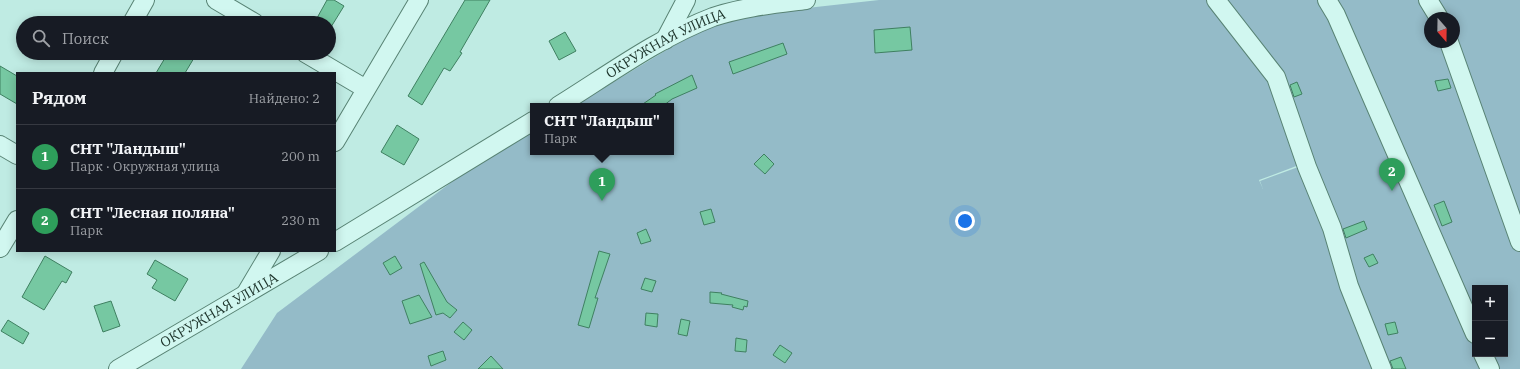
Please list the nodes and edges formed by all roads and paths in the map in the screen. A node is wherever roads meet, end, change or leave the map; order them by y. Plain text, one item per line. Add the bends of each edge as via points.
1 (145, 0) edge
2 (216, 0) edge
3 (419, 0) edge
4 (686, 0) edge
5 (806, 0) edge
6 (1216, 0) edge
7 (1327, 0) edge
8 (1428, 0) edge
9 (1436, 12) edge
10 (136, 16) edge
11 (243, 16) edge
12 (665, 40) junction
13 (1451, 48) edge
14 (110, 60) edge
15 (317, 60) edge
16 (104, 72) edge
17 (366, 89) junction
18 (563, 103) edge
19 (530, 123) edge
20 (336, 140) edge
21 (0, 144) edge
22 (16, 154) edge
23 (16, 222) edge
24 (336, 241) edge
25 (1520, 242) edge
26 (0, 248) edge
27 (270, 252) edge
28 (317, 252) edge
29 (246, 294) junction
30 (1472, 327) edge
31 (1485, 357) edge
32 (118, 369) edge
33 (1382, 369) edge
34 (1490, 369) edge

1 - 10 street
2 - 11 street
3 - 17 street
4 - 12 street
5 - 12 street, ОКРУЖНАЯ УЛИЦА via 758,6 714,17
6 - 33 street via 1276,77 1332,228 1349,286
7 - 30 street via 1336,15
8 - 9 street
12 - 18 street, ОКРУЖНАЯ УЛИЦА
13 - 25 street
14 - 16 street
15 - 17 street
17 - 20 street
19 - 24 street
21 - 22 street
23 - 26 street
27 - 29 street
28 - 29 street, ОКРУЖНАЯ УЛИЦА
29 - 32 street, ОКРУЖНАЯ УЛИЦА
31 - 34 street

